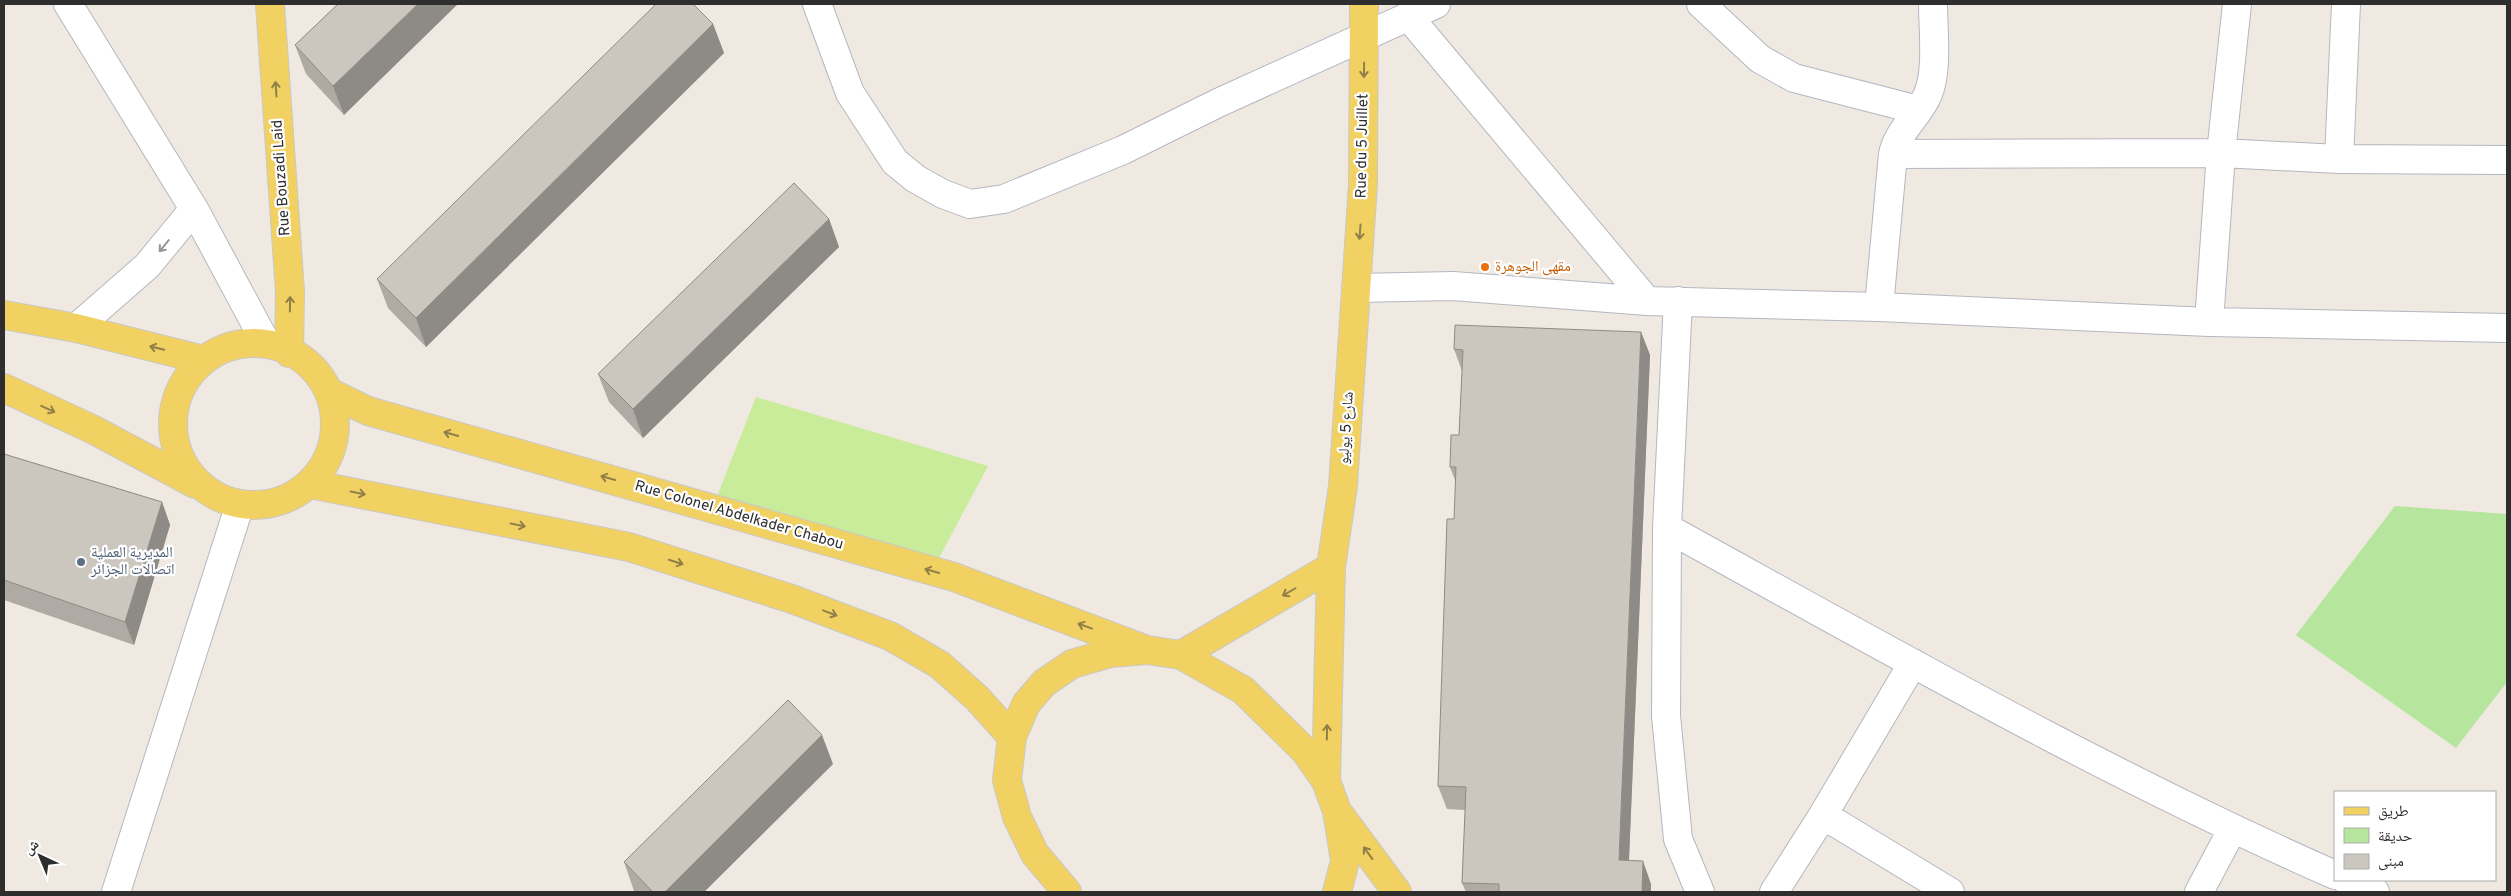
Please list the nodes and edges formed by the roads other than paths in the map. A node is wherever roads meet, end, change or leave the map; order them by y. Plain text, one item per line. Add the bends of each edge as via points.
1 (68, 4) edge
2 (270, 4) edge
3 (817, 4) edge
4 (1364, 4) edge
5 (1436, 4) edge
6 (1701, 4) edge
7 (1933, 4) edge
8 (2237, 4) edge
9 (2346, 4) edge
10 (1408, 16) junction
11 (1365, 36) junction
12 (1918, 110) junction
13 (2221, 153) junction
14 (1893, 154) junction
15 (2338, 159) junction
16 (2507, 160) edge
17 (194, 209) junction
18 (1356, 288) junction
19 (1647, 301) junction
20 (1678, 302) junction
21 (1879, 307) junction
22 (4, 315) edge
23 (2209, 322) junction
24 (76, 328) junction
25 (2507, 328) edge
26 (277, 348) junction
27 (204, 360) junction
28 (4, 388) edge
29 (330, 392) junction
30 (310, 484) junction
31 (203, 488) junction
32 (240, 504) junction
33 (1667, 528) junction
34 (1331, 567) junction
35 (1147, 650) junction
36 (1181, 655) junction
37 (1913, 663) junction
38 (1012, 737) junction
39 (1326, 781) junction
40 (1337, 811) junction
41 (1823, 815) junction
42 (2232, 830) junction
43 (2334, 875) edge
44 (2348, 881) edge
45 (1056, 887) edge
46 (116, 892) edge
47 (1337, 892) edge
48 (1397, 892) edge
49 (1700, 892) edge
50 (1774, 892) edge
51 (1950, 892) edge
52 (2199, 892) edge
53 (2375, 892) edge

1 - 17 street
26 -> 2 main road, Rue Bouzadi Laid via 290,292
3 - 11 street via 850,93 895,162 942,194 970,204 1004,199 1122,150
4 - 11 main road, Rue du 5 Juillet
5 - 10 street
6 - 12 street via 1760,59 1794,78
7 - 12 street via 1932,74 1928,94
8 - 13 street
9 - 15 street
10 - 11 street
10 - 19 street
11 -> 18 main road, Rue du 5 Juillet
12 - 14 street via 1895,144
13 - 14 street
13 - 15 street
13 - 23 street
14 - 21 street
15 - 16 street
17 -> 24 street via 148,266
17 - 26 street
18 - 19 street via 1453,286
18 - 34 main road, شارع 5 يوليو via 1343,486
19 - 20 street
20 - 21 street
20 - 33 street
21 - 23 street
22 - 24 main road
23 - 25 street
27 -> 24 main road
26 - 27 main road via 233,345
26 - 29 main road via 316,370
27 - 31 main road via 181,388 172,424 180,459
28 -> 31 main road via 94,430
29 - 30 main road via 335,416 334,441 326,464
35 -> 29 main road, Rue Colonel Abdelkader Chabou via 954,577 368,411
30 - 32 main road via 278,502 259,506
30 -> 38 main road via 629,547 792,598 890,636 940,665 977,698
31 - 32 main road
32 - 46 street
33 - 37 street
33 - 49 street via 1666,716 1678,840
34 -> 36 main road
39 -> 34 main road, شارع 5 يوليو
35 - 36 main road
35 - 38 main road via 1110,653 1072,664 1044,682 1026,704
36 - 39 main road via 1243,690 1305,750
37 - 41 street
37 - 42 street
38 - 45 main road via 1007,780 1017,817
39 - 40 main road
40 - 47 main road via 1346,861
48 -> 40 main road
41 - 50 street
41 - 51 street
42 - 43 street
42 - 52 street
44 - 53 street

